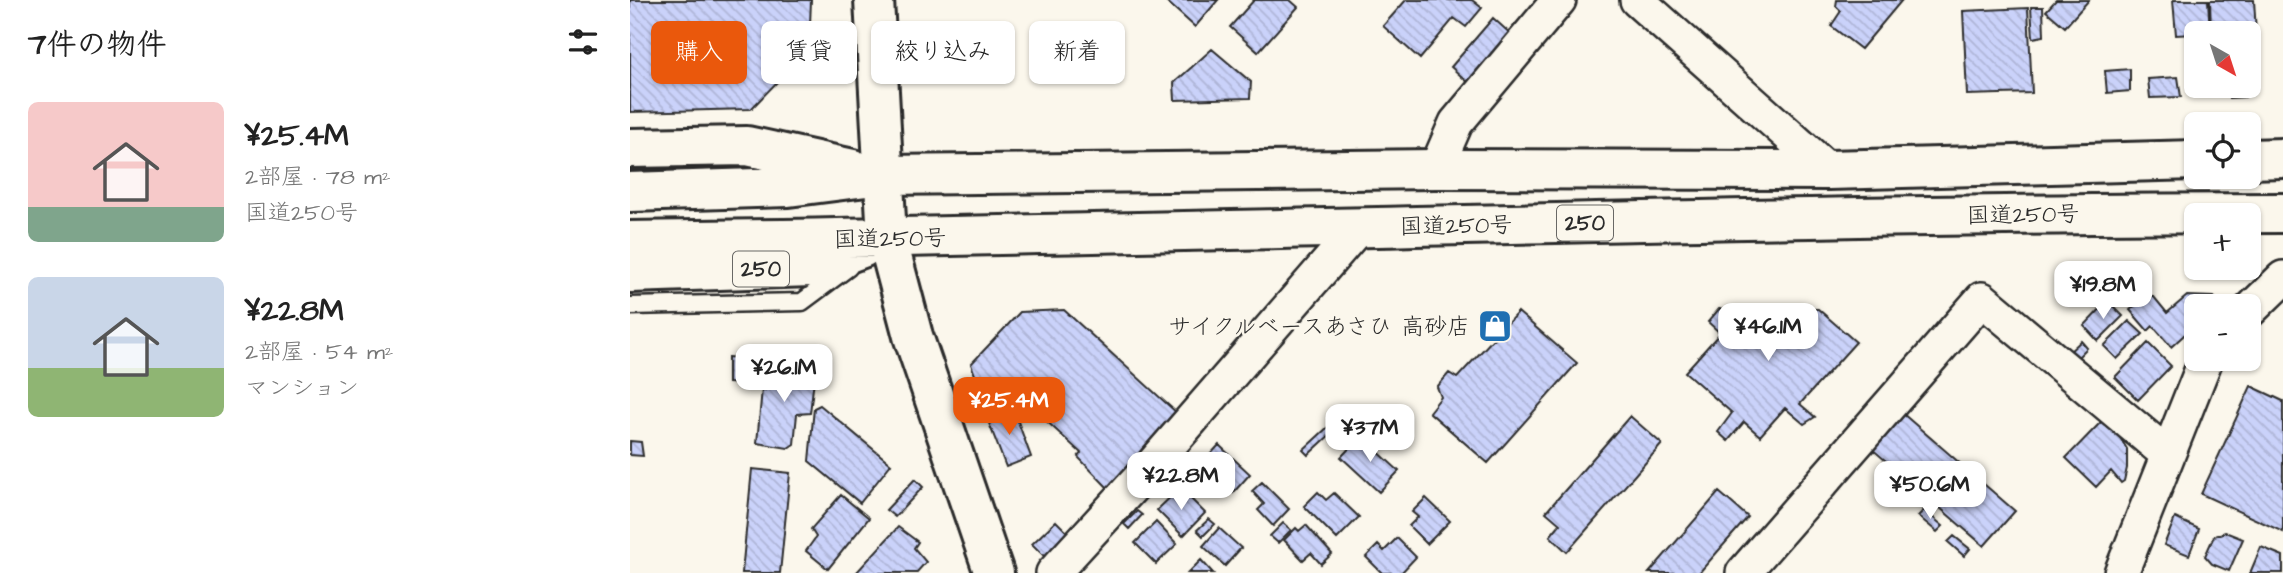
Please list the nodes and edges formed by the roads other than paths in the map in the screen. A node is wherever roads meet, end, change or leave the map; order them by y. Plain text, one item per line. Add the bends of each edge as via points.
1 (1559, 0) edge
2 (1637, 0) edge
3 (875, 1) edge
4 (630, 148) edge
5 (2283, 158) edge
6 (2261, 159) edge
7 (2184, 160) edge
8 (1436, 169) junction
9 (1828, 170) junction
10 (882, 175) junction
11 (630, 192) edge
12 (2283, 213) edge
13 (1359, 227) junction
14 (887, 238) junction
15 (630, 241) edge
16 (630, 273) edge
17 (2283, 278) edge
18 (2261, 299) edge
19 (630, 306) edge
20 (2201, 371) edge
21 (2167, 454) junction
22 (1746, 572) edge
23 (994, 573) edge
24 (1054, 573) edge
25 (2121, 573) edge

1 - 8 street via 1456,123
2 - 9 street
3 - 10 main road
4 - 10 main road via 747,146
5 - 6 main road
7 - 9 main road
8 - 9 main road
8 - 10 main road
10 - 11 main road via 788,187
10 - 14 main road
12 - 13 main road, 国道250号 / 250 via 2032,213
13 - 14 main road, 国道250号 / 250
13 - 24 street
14 - 15 main road, 国道250号 / 250
14 - 16 main road, 250 via 811,267
14 - 19 lane via 802,302
14 - 23 main road via 913,336
17 - 18 street
20 - 21 street
21 - 22 street via 1982,299
21 - 25 street

